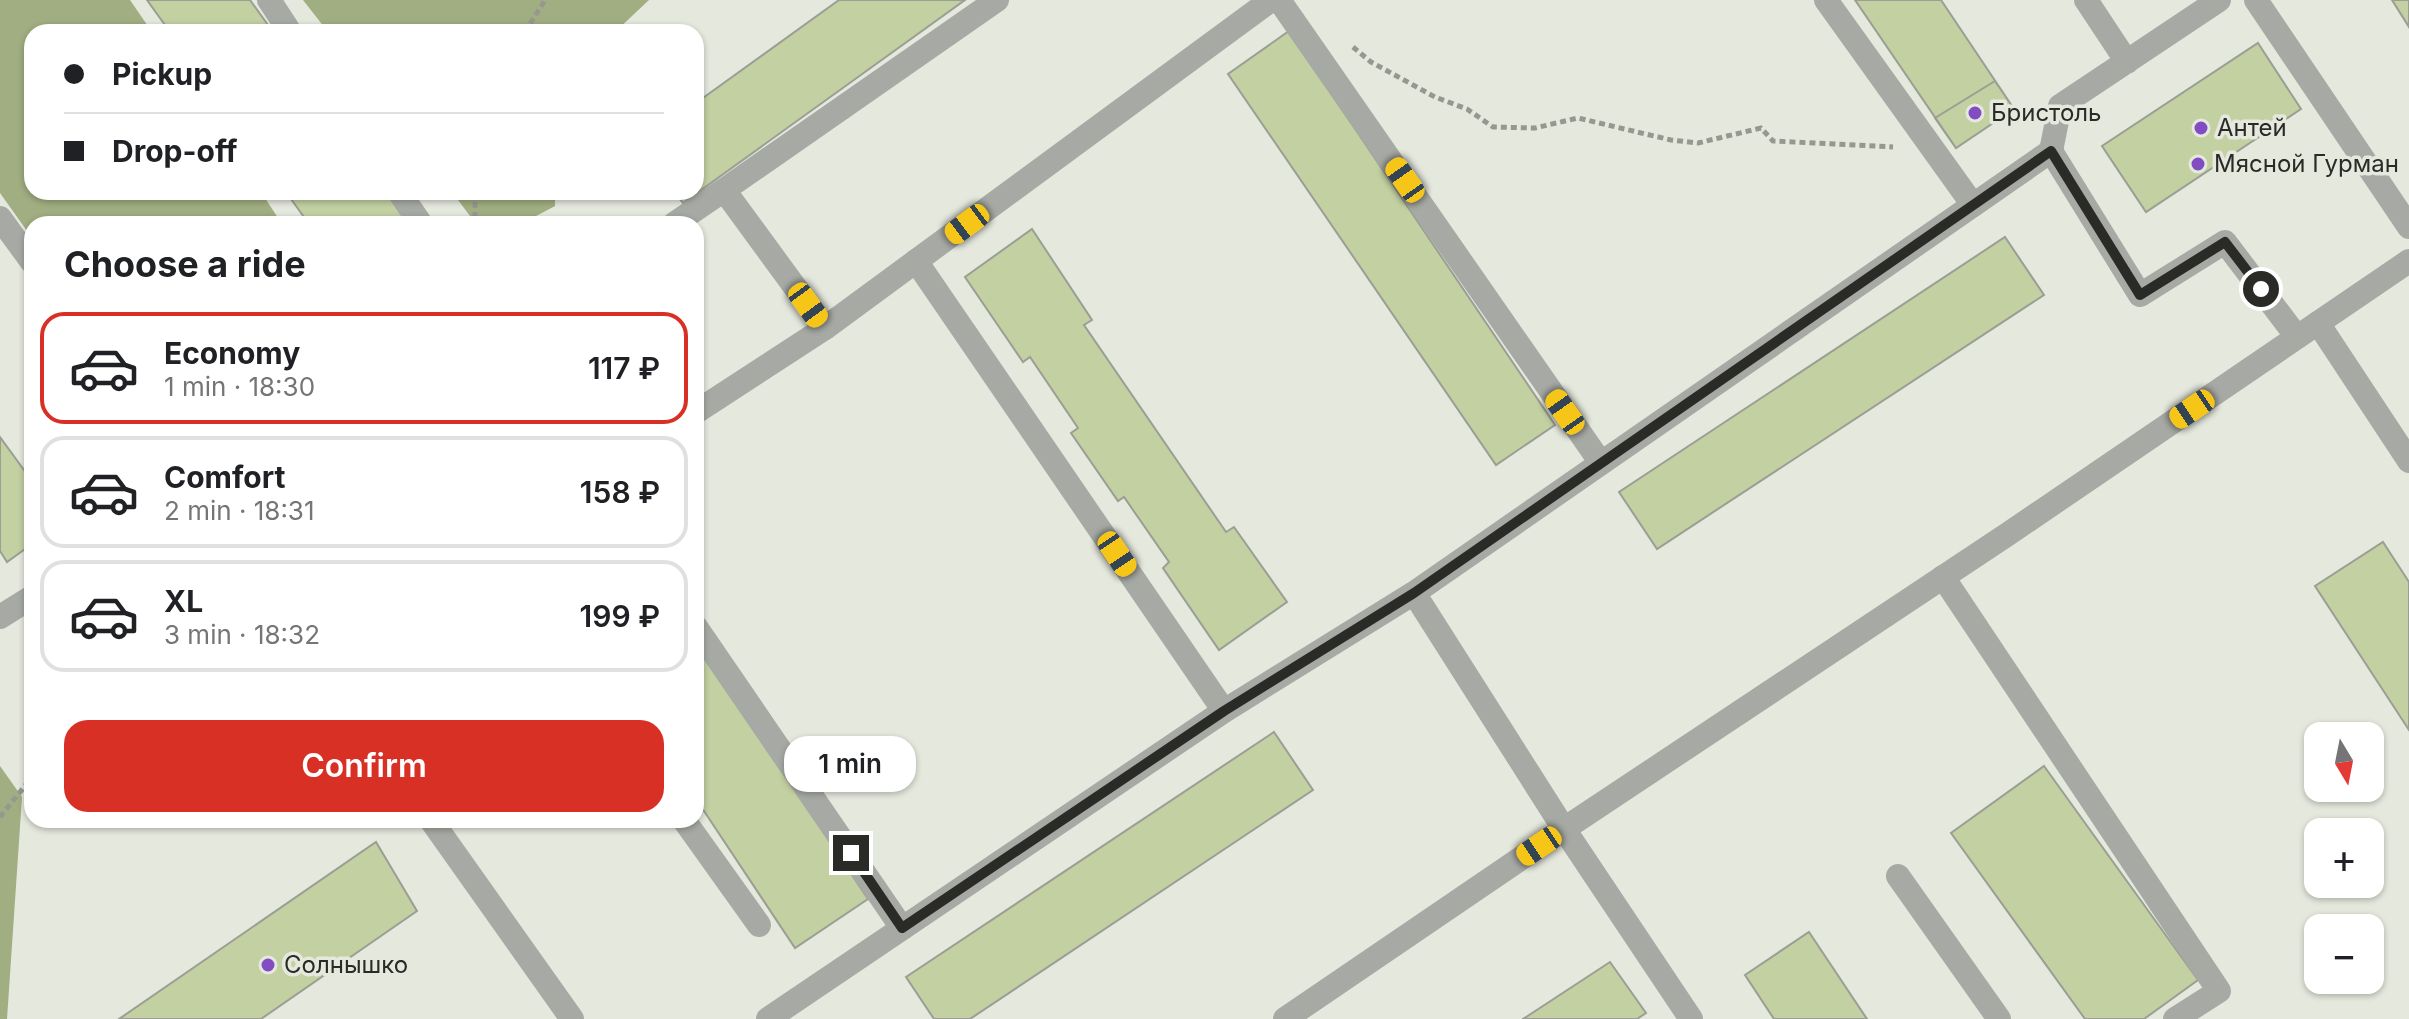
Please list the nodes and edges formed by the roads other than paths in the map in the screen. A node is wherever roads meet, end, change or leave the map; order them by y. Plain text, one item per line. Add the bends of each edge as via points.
1 (269, 0) edge
2 (997, 0) edge
3 (1271, 0) edge
4 (1279, 0) edge
5 (1826, 0) edge
6 (2086, 0) edge
7 (2219, 0) edge
8 (2256, 0) edge
9 (285, 24) edge
10 (2127, 62) junction
11 (2051, 151) junction
12 (724, 190) junction
13 (1973, 205) junction
14 (686, 216) edge
15 (0, 218) edge
16 (2409, 227) edge
17 (24, 251) edge
18 (916, 261) junction
19 (2409, 261) edge
20 (2318, 323) junction
21 (825, 328) junction
22 (2297, 337) junction
23 (704, 407) edge
24 (2409, 461) edge
25 (1601, 463) junction
26 (1943, 577) junction
27 (1414, 593) junction
28 (24, 602) edge
29 (0, 617) edge
30 (704, 639) edge
31 (1224, 711) junction
32 (437, 828) edge
33 (690, 828) edge
34 (1564, 829) junction
35 (1898, 876) dead end
36 (759, 925) dead end
37 (902, 928) junction
38 (572, 1019) edge
39 (768, 1019) edge
40 (1285, 1019) edge
41 (1691, 1019) edge
42 (1999, 1019) edge
43 (2175, 1019) edge

1 - 9 street
2 - 12 street
3 - 18 street
4 - 25 street
5 - 13 street
6 - 10 street
7 - 10 street
8 - 16 street
10 - 11 street via 2060,106
11 - 13 street
11 - 22 street via 2140,295 2225,242
12 - 14 street
12 - 21 street
13 - 25 street
15 - 17 street
18 - 21 street
18 - 31 street
19 - 20 street
20 - 22 street
20 - 24 street
21 - 23 street
22 - 26 street
25 - 27 street
26 - 34 street
26 - 43 street via 2219,991
27 - 31 street
27 - 34 street
28 - 29 street
30 - 37 street
31 - 37 street
32 - 38 street
33 - 36 street
34 - 40 street
34 - 41 street
35 - 42 street
37 - 39 street

